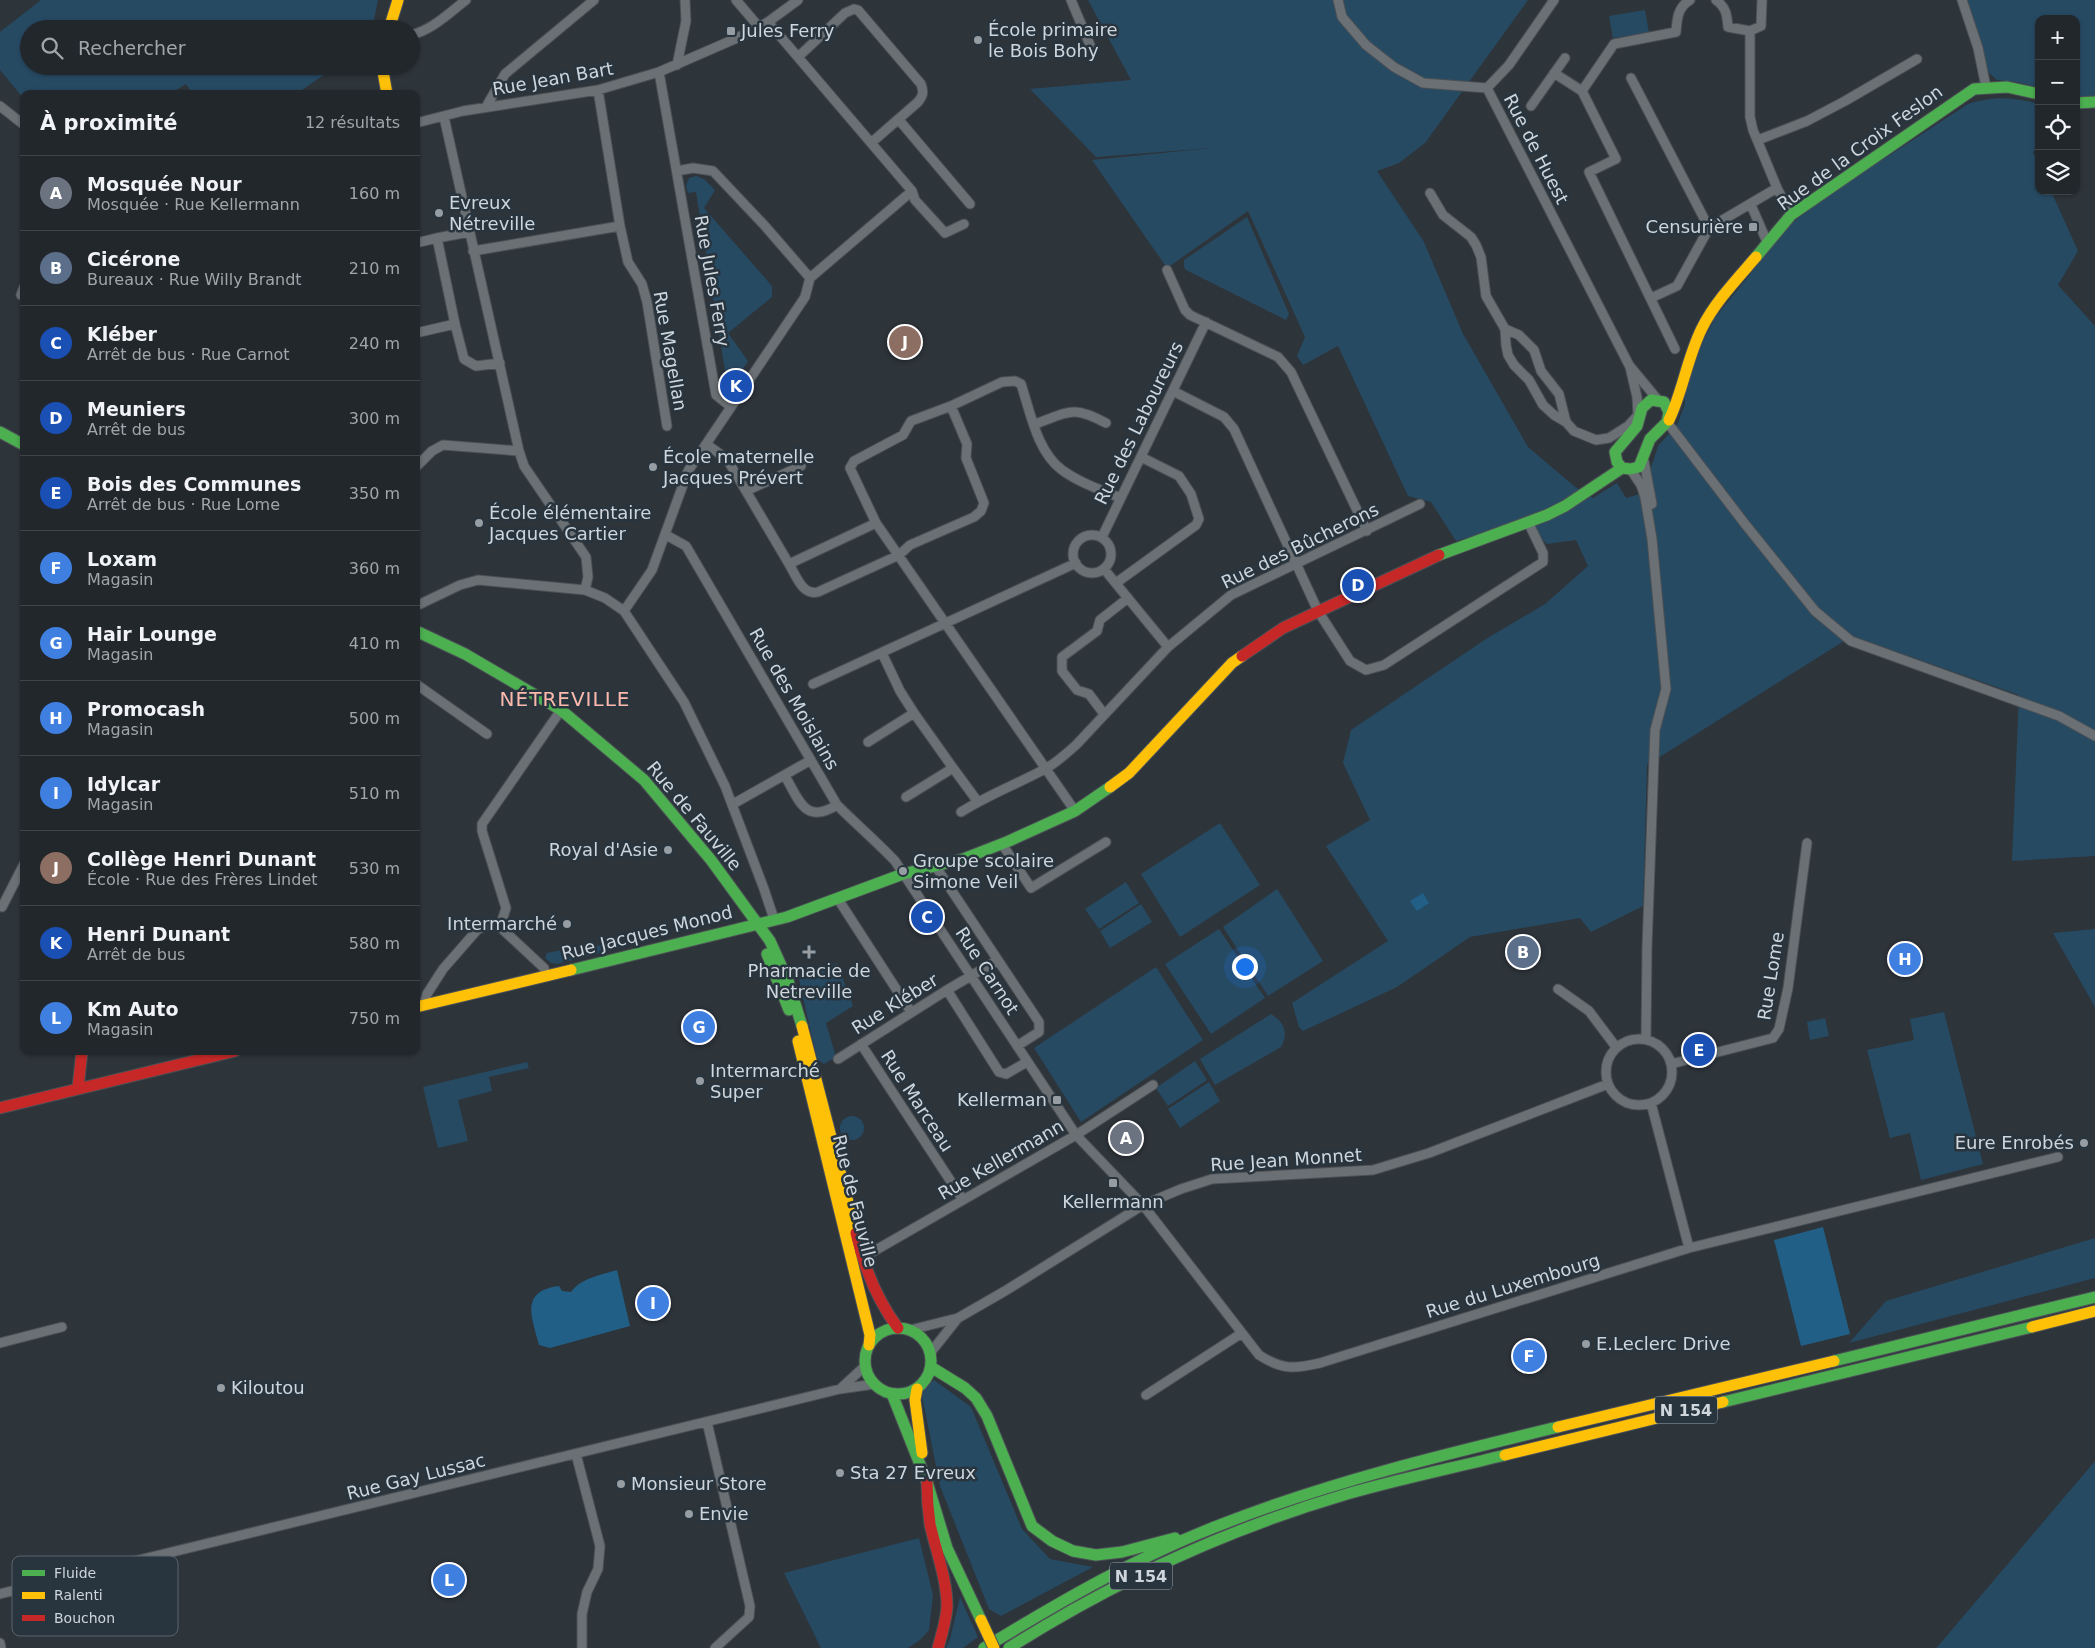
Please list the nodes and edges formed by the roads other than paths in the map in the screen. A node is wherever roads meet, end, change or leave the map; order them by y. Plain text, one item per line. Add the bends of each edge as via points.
1 (398, 0) edge
2 (466, 0) edge
3 (594, 0) edge
4 (685, 0) edge
5 (736, 0) edge
6 (798, 0) edge
7 (1071, 0) edge
8 (1338, 0) edge
9 (1554, 0) edge
10 (1690, 0) edge
11 (1716, 0) edge
12 (1762, 0) edge
13 (1962, 0) edge
14 (392, 20) edge
15 (768, 22) junction
16 (759, 27) junction
17 (1750, 30) junction
18 (420, 33) edge
19 (1090, 45) dead end
20 (798, 57) junction
21 (1565, 58) dead end
22 (1917, 59) dead end
23 (677, 65) junction
24 (659, 72) junction
25 (1554, 72) junction
26 (384, 75) edge
27 (1631, 78) dead end
28 (1986, 87) junction
29 (1487, 88) junction
30 (386, 90) edge
31 (598, 90) junction
32 (1582, 91) junction
33 (2035, 93) edge
34 (2095, 102) edge
35 (2080, 103) edge
36 (0, 106) edge
37 (1532, 106) dead end
38 (486, 107) junction
39 (444, 118) junction
40 (899, 120) junction
41 (20, 122) edge
42 (420, 122) edge
43 (1758, 140) junction
44 (871, 143) junction
45 (677, 171) junction
46 (1777, 188) junction
47 (912, 192) junction
48 (1430, 193) dead end
49 (970, 204) dead end
50 (1751, 205) junction
51 (1791, 215) junction
52 (964, 224) dead end
53 (620, 226) junction
54 (1709, 228) junction
55 (469, 232) junction
56 (437, 238) junction
57 (420, 242) edge
58 (1766, 242) junction
59 (473, 251) junction
60 (1167, 270) dead end
61 (810, 278) junction
62 (1651, 298) junction
63 (1206, 322) junction
64 (455, 324) junction
65 (1505, 329) junction
66 (420, 332) edge
67 (1676, 349) dead end
68 (500, 363) junction
69 (1629, 365) junction
70 (1684, 375) junction
71 (1172, 391) junction
72 (1658, 400) junction
73 (951, 406) junction
74 (731, 407) junction
75 (1638, 415) junction
76 (1566, 422) junction
77 (1668, 422) junction
78 (1106, 423) dead end
79 (1034, 424) junction
80 (667, 426) dead end
81 (0, 432) edge
82 (1602, 440) junction
83 (20, 443) edge
84 (706, 444) junction
85 (519, 451) junction
86 (1615, 454) junction
87 (1141, 457) junction
88 (1644, 461) junction
89 (420, 463) edge
90 (800, 466) dead end
91 (1626, 469) junction
92 (746, 491) junction
93 (1121, 498) junction
94 (1420, 504) dead end
95 (1528, 522) junction
96 (876, 523) junction
97 (1367, 531) junction
98 (666, 535) junction
99 (1102, 537) junction
100 (1652, 539) junction
101 (899, 555) junction
102 (1076, 563) junction
103 (1296, 563) junction
104 (789, 564) junction
105 (1104, 569) junction
106 (1116, 583) junction
107 (585, 590) junction
108 (1128, 598) junction
109 (420, 604) edge
110 (624, 611) junction
111 (1318, 611) junction
112 (947, 624) junction
113 (420, 633) edge
114 (1168, 647) junction
115 (882, 652) junction
116 (813, 684) dead end
117 (420, 687) edge
118 (561, 710) junction
119 (914, 713) junction
120 (1104, 714) junction
121 (487, 734) dead end
122 (2095, 736) edge
123 (868, 742) dead end
124 (811, 760) junction
125 (953, 768) junction
126 (1046, 768) junction
127 (785, 776) junction
128 (906, 797) dead end
129 (978, 802) junction
130 (733, 804) junction
131 (837, 805) junction
132 (1076, 811) junction
133 (962, 812) dead end
134 (1106, 842) dead end
135 (1807, 843) dead end
136 (1002, 844) junction
137 (936, 867) junction
138 (20, 872) edge
139 (903, 874) junction
140 (838, 899) junction
141 (2, 907) dead end
142 (774, 919) junction
143 (757, 924) junction
144 (500, 926) junction
145 (998, 960) junction
146 (546, 976) junction
147 (971, 977) junction
148 (1558, 989) dead end
149 (947, 990) junction
150 (420, 1006) edge
151 (911, 1012) junction
152 (1646, 1039) junction
153 (861, 1044) junction
154 (1017, 1046) junction
155 (1616, 1047) junction
156 (82, 1055) edge
157 (218, 1055) edge
158 (838, 1059) dead end
159 (1026, 1062) junction
160 (1671, 1064) junction
161 (1608, 1084) junction
162 (1153, 1085) dead end
163 (78, 1088) junction
164 (1651, 1103) junction
165 (0, 1108) edge
166 (1076, 1135) junction
167 (2058, 1157) dead end
168 (963, 1200) junction
169 (1143, 1205) junction
170 (1690, 1248) junction
171 (862, 1258) junction
172 (2095, 1297) edge
173 (2095, 1311) edge
174 (958, 1318) junction
175 (62, 1327) dead end
176 (898, 1328) junction
177 (910, 1330) junction
178 (1242, 1333) junction
179 (0, 1343) edge
180 (869, 1345) junction
181 (930, 1352) junction
182 (865, 1366) junction
183 (931, 1367) junction
184 (874, 1384) junction
185 (840, 1389) junction
186 (917, 1389) junction
187 (892, 1394) junction
188 (1146, 1394) dead end
189 (707, 1422) junction
190 (576, 1454) junction
191 (927, 1482) junction
192 (1194, 1535) junction
193 (156, 1556) edge
194 (0, 1643) edge
195 (1, 1648) edge
196 (582, 1648) edge
197 (715, 1648) edge
198 (938, 1648) edge
199 (984, 1648) edge
200 (994, 1648) edge
201 (1009, 1648) edge

1 - 14 main road
2 - 18 street
3 - 38 street via 505,74
4 - 23 street via 686,21
5 - 16 street
6 - 15 street, Rue Jean Bart
7 - 19 street
8 - 29 street, Rue de Huest via 1342,17 1366,44 1394,67 1423,84
9 - 29 street via 1509,65
10 - 32 street via 1682,5 1676,32 1614,44
11 - 17 street via 1723,5 1728,27
12 - 17 street via 1761,26
13 - 28 street via 1978,48
15 - 16 street, Rue Jean Bart
15 - 20 street
16 - 23 street, Rue Jean Bart
17 - 43 street via 1750,117
20 - 40 street via 845,13 858,10 921,84 922,96
20 - 44 street
21 - 25 street
22 - 43 street via 1814,117
23 - 24 street, Rue Jean Bart
24 - 31 street, Rue Jean Bart
24 - 45 street, Rue Jules Ferry
25 - 32 street
25 - 37 street
26 - 30 main road
27 - 54 street
28 - 33 main road via 2019,88
28 - 51 main road, Rue de la Croix Feslon via 1960,98
29 - 69 street, Rue de Huest
31 - 38 street, Rue Jean Bart
31 - 53 street, Rue Magellan
32 - 62 street via 1616,159 1589,172
34 - 35 main road
36 - 41 street
38 - 39 street, Rue Jean Bart
39 - 42 street, Rue Jean Bart
39 - 55 street
40 - 44 street
40 - 49 street
43 - 46 street
44 - 47 street
45 - 61 street via 693,168 713,171
45 - 74 street, Rue Jules Ferry via 716,396
46 - 50 street
46 - 51 street
47 - 52 street via 915,200 945,233
47 - 61 street
48 - 65 street via 1443,215 1476,245 1481,257 1486,296
50 - 54 street
50 - 58 street
51 - 58 main road, Rue de la Croix Feslon
53 - 59 street
53 - 80 street, Rue Magellan via 628,262 642,284 647,302
54 - 62 street via 1677,286
55 - 56 street
55 - 59 street
56 - 57 street
56 - 64 street
58 - 70 main road, Rue de la Croix Feslon via 1702,328
59 - 68 street
60 - 63 street via 1185,310
61 - 74 street via 804,297
62 - 67 street
63 - 71 street, Rue des Laboureurs
63 - 97 street via 1278,358 1291,372
64 - 66 street
64 - 68 street via 464,359 476,366
65 - 76 street via 1508,355 1529,380 1543,405
65 - 76 street via 1519,335 1534,350 1541,371 1559,394
68 - 85 street
69 - 72 street, Rue de Huest
69 - 75 street, Rue de Huest
70 - 72 main road, Rue de la Croix Feslon via 1666,398
70 - 77 main road, Rue de la Croix Feslon
71 - 87 street, Rue des Laboureurs
71 - 103 street via 1224,417 1234,429
72 - 75 main road, Rue de la Croix Feslon via 1644,404
72 - 77 main road via 1664,402 1669,412
73 - 79 street via 1002,382 1015,381 1020,384
73 - 96 street via 911,421 902,434 854,461 850,468
73 - 101 street via 967,444 966,458 984,503 974,517 910,545
74 - 84 street
75 - 82 street via 1628,426
75 - 86 main road via 1636,429
76 - 82 street via 1574,431
77 - 88 main road via 1648,440
77 - 122 street via 1815,611 1851,641 2059,716
78 - 79 street via 1087,412 1073,411
79 - 93 street via 1049,456 1061,469
81 - 83 main road
82 - 86 street
84 - 92 street via 727,459
84 - 98 street via 688,471
85 - 89 street via 443,446 432,451
85 - 107 street via 524,466 586,557 588,577
86 - 91 main road via 1616,463
87 - 93 street, Rue des Laboureurs
87 - 106 street via 1179,476 1191,494 1199,519 1196,525
88 - 91 main road, Rue Jacques Monod via 1638,468
88 - 100 street via 1653,513
90 - 92 street
91 - 95 main road, Rue Jacques Monod via 1565,506
91 - 100 street via 1641,485
92 - 104 street
93 - 99 street, Rue des Laboureurs
94 - 97 street, Rue des Bûcherons
95 - 111 main road, Rue Jacques Monod via 1428,559
95 - 111 street via 1543,553 1543,562 1384,664 1366,670 1350,661
96 - 101 street
96 - 104 street
97 - 103 street, Rue des Bûcherons
98 - 110 street via 652,570
98 - 124 street, Rue des Moislains via 686,546
99 - 102 street via 1090,535 1079,540 1074,551
99 - 105 street via 1111,552
100 - 152 street via 1666,689 1655,730
101 - 104 street via 812,593 805,590
101 - 112 street
102 - 105 street via 1089,572
102 - 112 street
103 - 111 street
103 - 114 street, Rue des Bûcherons via 1231,595
105 - 106 street
106 - 108 street
107 - 109 street via 478,580
107 - 110 street
108 - 114 street
108 - 120 street via 1100,620 1097,631 1062,658 1062,671 1077,690 1089,694
110 - 130 street via 684,702
111 - 132 main road, Rue Jacques Monod via 1284,628 1232,663 1128,773
112 - 115 street
112 - 126 street
113 - 118 main road, Rue de Fauville via 465,654
114 - 120 street, Rue des Bûcherons
115 - 116 street
115 - 119 street via 900,692
117 - 121 street
118 - 143 main road, Rue de Fauville via 644,780 711,860
118 - 144 street via 482,824 506,908
119 - 123 street
119 - 125 street
120 - 126 street, Rue des Bûcherons via 1076,746
124 - 127 street
124 - 131 street, Rue des Moislains
125 - 128 street
125 - 129 street
126 - 129 street, Rue des Bûcherons
126 - 132 street
127 - 130 street
127 - 131 street via 802,807 808,811 816,813
129 - 133 street, Rue des Bûcherons
130 - 142 street
131 - 139 street, Rue des Moislains via 880,845
132 - 136 main road, Rue Jacques Monod
134 - 136 street via 1032,888
135 - 160 street, Rue Lome via 1780,1029 1773,1038
136 - 137 main road, Rue Jacques Monod
137 - 139 main road, Rue Jacques Monod
137 - 145 street
138 - 141 street
139 - 140 main road, Rue Jacques Monod
139 - 147 street, Rue Carnot
140 - 142 main road, Rue Jacques Monod
140 - 151 street
142 - 143 main road, Rue Jacques Monod
143 - 146 main road, Rue Jacques Monod
143 - 171 main road, Rue de Fauville via 772,946 800,1016
143 - 180 main road, Rue de Fauville via 792,1016 870,1335
144 - 146 street, Rue Jacques Monod via 544,968
144 - 150 street, Rue Jacques Monod via 478,929 443,969
145 - 147 street, Rue Kléber
145 - 154 street via 1040,1027 1039,1032
146 - 150 main road, Rue Jacques Monod
147 - 149 street, Rue Kléber
147 - 154 street, Rue Carnot
148 - 155 street via 1589,1011
149 - 151 street, Rue Kléber
149 - 159 street via 999,1072 1006,1074
151 - 153 street, Rue Kléber
152 - 155 street via 1633,1038
152 - 160 street via 1664,1050
153 - 158 street, Rue Kléber
153 - 168 street, Rue Marceau
154 - 159 street, Rue Carnot
155 - 161 street via 1607,1060
156 - 163 main road
157 - 163 main road
159 - 166 street, Rue Carnot
160 - 164 street via 1672,1074 1665,1092
161 - 164 street via 1620,1099 1639,1105
161 - 169 street, Rue Jean Monnet via 1400,1163 1373,1170 1212,1179 1181,1188
162 - 166 street, Rue Kellermann
163 - 165 main road
164 - 170 street
166 - 168 street, Rue Kellermann
166 - 169 street, Rue du Luxembourg
167 - 170 street, Rue du Luxembourg
168 - 171 street, Rue Kellermann
169 - 174 street, Rue Jean Monnet
169 - 178 street, Rue du Luxembourg
170 - 178 street, Rue du Luxembourg via 1297,1368 1274,1365 1259,1355
171 - 176 main road, Rue de Fauville via 885,1310
172 - 192 main road, N 154 via 1379,1472 1282,1502
173 - 201 main road, N 154 via 1347,1494 1279,1516 1169,1562 1076,1608
174 - 177 street, Rue Jean Monnet
174 - 181 street, Rue Jean Monnet
175 - 179 street
176 - 177 main road
176 - 180 main road via 881,1332
177 - 181 main road via 919,1335
178 - 188 street
180 - 182 main road
181 - 183 main road
182 - 184 main road
182 - 185 street, Rue Gay Lussac
183 - 186 main road
183 - 192 main road via 976,1398 987,1416 1032,1526 1058,1547 1100,1555
184 - 185 street, Rue Gay Lussac
184 - 187 main road
185 - 189 street, Rue Gay Lussac
186 - 187 main road
186 - 191 main road via 917,1424
187 - 191 main road
189 - 190 street, Rue Gay Lussac
189 - 197 street via 750,1606 749,1617
190 - 193 street, Rue Gay Lussac
190 - 196 street via 600,1546 598,1570 587,1592 582,1614
191 - 198 main road via 925,1498 946,1600 944,1632
191 - 200 main road, bridge via 947,1548
192 - 199 main road, N 154 via 1097,1582
194 - 195 street

